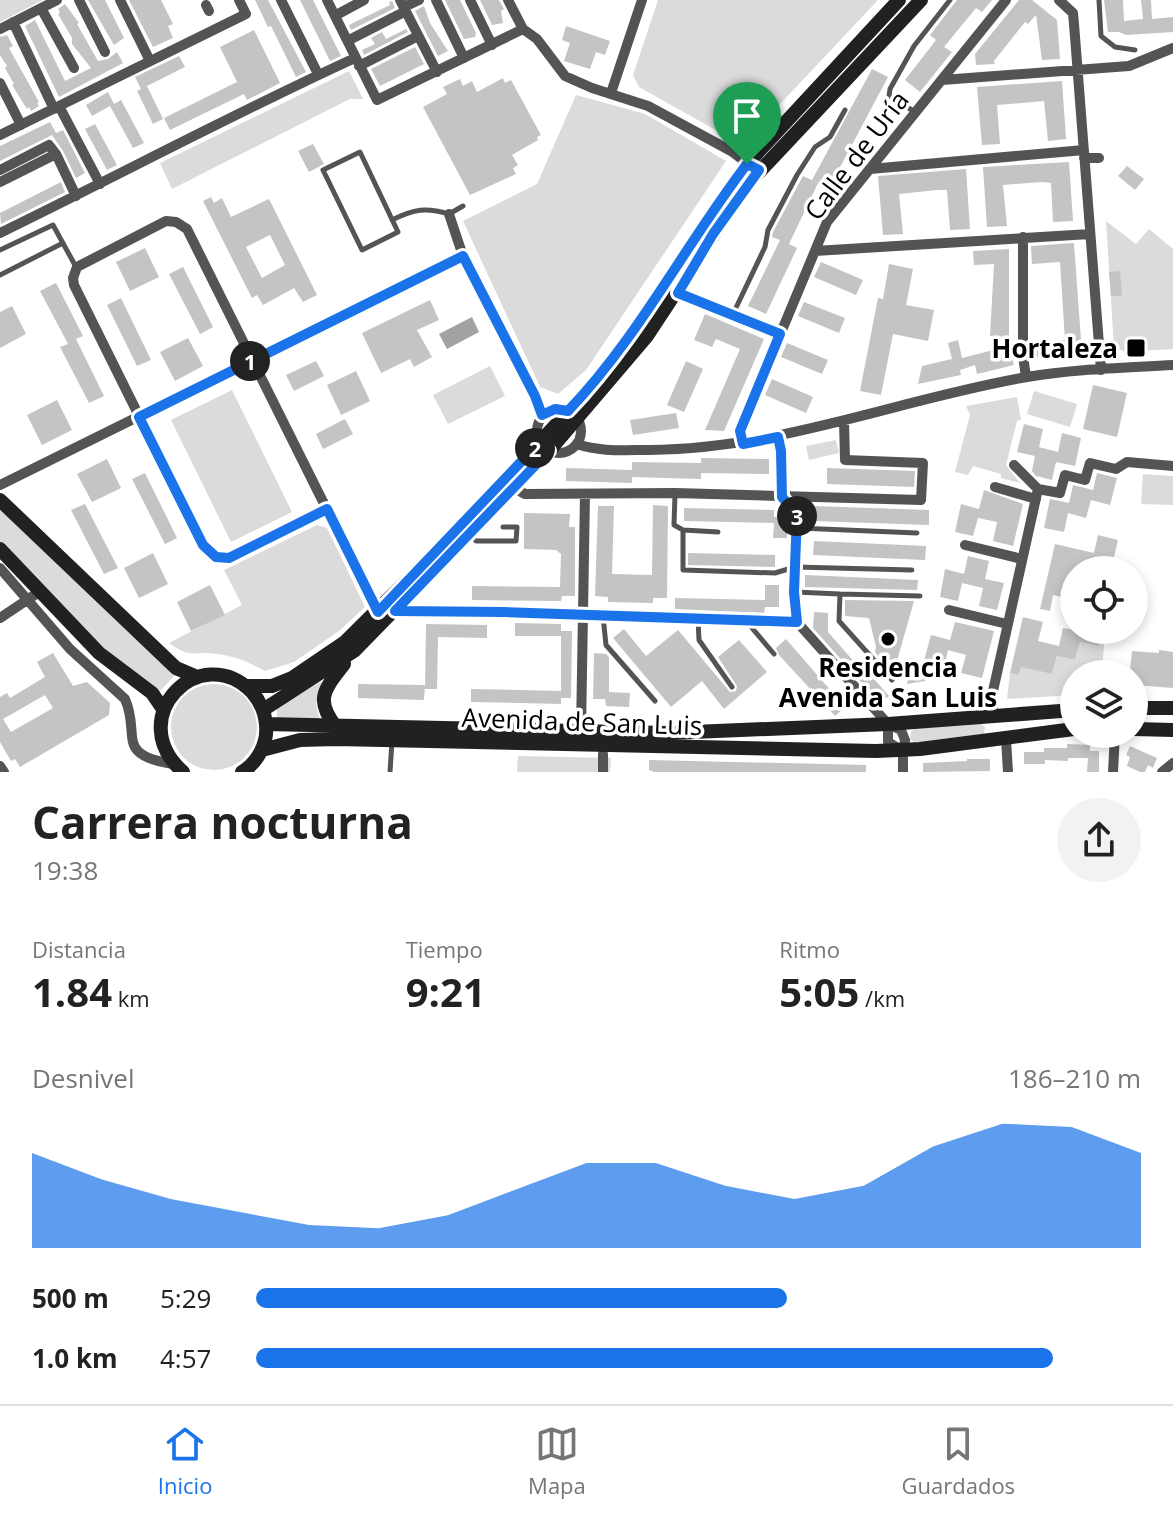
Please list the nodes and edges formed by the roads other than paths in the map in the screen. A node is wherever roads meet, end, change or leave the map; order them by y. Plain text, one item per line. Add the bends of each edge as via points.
1 (57, 0) edge
2 (79, 0) edge
3 (120, 0) edge
4 (239, 0) edge
5 (281, 0) edge
6 (327, 0) edge
7 (364, 0) edge
8 (419, 0) edge
9 (436, 0) edge
10 (470, 0) edge
11 (508, 0) edge
12 (642, 0) edge
13 (899, 0) edge
14 (921, 0) edge
15 (950, 0) edge
16 (1006, 0) edge
17 (1059, 0) edge
18 (1099, 0) edge
19 (404, 6) edge
20 (41, 8) junction
21 (340, 13) dead end
22 (13, 22) junction
23 (0, 29) edge
24 (523, 29) junction
25 (418, 36) junction
26 (353, 38) dead end
27 (492, 45) junction
28 (1173, 48) edge
29 (1135, 50) dead end
30 (105, 52) dead end
31 (464, 58) junction
32 (150, 61) junction
33 (357, 62) junction
34 (74, 68) dead end
35 (1077, 70) junction
36 (437, 72) junction
37 (318, 74) junction
38 (942, 80) junction
39 (0, 83) edge
40 (611, 93) junction
41 (57, 107) junction
42 (845, 110) dead end
43 (915, 113) junction
44 (21, 125) junction
45 (0, 135) edge
46 (56, 154) junction
47 (1084, 154) junction
48 (1099, 158) dead end
49 (753, 167) junction
50 (870, 169) junction
51 (0, 170) edge
52 (0, 182) edge
53 (100, 184) junction
54 (76, 196) junction
55 (463, 206) dead end
56 (449, 214) junction
57 (392, 220) junction
58 (0, 233) edge
59 (1090, 234) junction
60 (1023, 237) junction
61 (63, 243) junction
62 (0, 250) edge
63 (815, 251) junction
64 (463, 256) junction
65 (77, 267) junction
66 (0, 275) edge
67 (678, 293) junction
68 (732, 315) junction
69 (780, 334) junction
70 (252, 360) junction
71 (1173, 365) edge
72 (1101, 370) junction
73 (1026, 377) junction
74 (542, 415) junction
75 (573, 415) junction
76 (139, 417) junction
77 (844, 421) junction
78 (778, 437) junction
79 (577, 444) junction
80 (743, 444) junction
81 (544, 447) junction
82 (1014, 465) dead end
83 (1173, 466) edge
84 (0, 485) edge
85 (995, 487) dead end
86 (514, 488) junction
87 (675, 493) junction
88 (585, 494) junction
89 (1037, 494) junction
90 (782, 497) junction
91 (0, 500) edge
92 (327, 509) junction
93 (503, 527) dead end
94 (796, 528) junction
95 (683, 530) junction
96 (718, 532) dead end
97 (917, 533) dead end
98 (470, 534) junction
99 (965, 545) dead end
100 (0, 549) edge
101 (1022, 559) junction
102 (795, 567) junction
103 (0, 568) edge
104 (912, 570) dead end
105 (794, 592) junction
106 (840, 594) junction
107 (920, 596) dead end
108 (33, 597) junction
109 (949, 610) dead end
110 (395, 611) junction
111 (378, 612) junction
112 (584, 614) junction
113 (603, 616) junction
114 (0, 618) edge
115 (698, 619) junction
116 (746, 621) junction
117 (797, 622) junction
118 (1007, 624) junction
119 (354, 651) junction
120 (774, 654) dead end
121 (197, 677) junction
122 (892, 680) dead end
123 (245, 686) junction
124 (732, 687) dead end
125 (655, 701) dead end
126 (1148, 708) edge
127 (1173, 708) edge
128 (163, 709) junction
129 (1060, 711) edge
130 (993, 715) junction
131 (265, 717) junction
132 (888, 724) junction
133 (336, 727) junction
134 (1148, 729) edge
135 (1173, 730) edge
136 (581, 731) junction
137 (1060, 731) edge
138 (392, 739) junction
139 (1006, 739) junction
140 (1114, 748) edge
141 (262, 750) junction
142 (903, 751) junction
143 (603, 754) dead end
144 (1173, 763) edge
145 (0, 766) edge
146 (178, 768) edge
147 (4, 772) edge
148 (242, 772) edge
149 (390, 772) edge
150 (603, 772) edge
151 (903, 772) edge
152 (1008, 772) edge
153 (1113, 772) edge
154 (1162, 772) edge

1 - 20 street
2 - 30 street
3 - 32 street
4 - 32 street via 246,14
5 - 37 street
6 - 33 street
7 - 21 street
8 - 19 street
9 - 31 street
10 - 27 street
11 - 24 street
12 - 40 street
13 - 49 street
14 - 49 street
15 - 43 lane via 914,46 890,89 889,96
16 - 38 street, Calle de Uría
17 - 35 street via 1073,13
18 - 29 lane via 1101,36 1115,47
19 - 25 street
19 - 26 street
20 - 22 street
20 - 34 street
22 - 23 street
22 - 41 street
24 - 27 street
24 - 40 street via 565,76
25 - 33 street
25 - 36 street
27 - 31 street
28 - 35 street via 1129,66
31 - 36 street
32 - 41 street
33 - 36 street via 377,100
33 - 37 street
35 - 38 street
35 - 47 street
37 - 53 street
38 - 43 street, Calle de Uría
39 - 44 street
40 - 49 street via 648,106
41 - 44 street
41 - 53 street
42 - 68 lane via 797,175
43 - 50 street, Calle de Uría
44 - 45 street
46 - 51 street via 49,145
46 - 52 street
46 - 54 street
47 - 48 street
47 - 50 street
47 - 59 street
49 - 67 street
49 - 75 street
50 - 63 street, Calle de Uría via 827,222
53 - 54 street
54 - 58 street
55 - 56 lane
56 - 57 lane via 422,208
56 - 64 street
57 - 57 lane via 360,152 323,170 362,250 398,232
59 - 60 street
59 - 72 street
60 - 63 street
60 - 73 street
61 - 62 lane via 53,225
61 - 65 lane
61 - 66 lane
63 - 69 street, Calle de Uría
64 - 70 street
64 - 74 street
65 - 70 street via 166,221 183,225
65 - 76 street via 74,285
67 - 68 street
67 - 75 street via 647,336
68 - 69 street
69 - 80 street, Calle de Uría via 740,431
70 - 76 street
70 - 92 street
71 - 72 street
72 - 73 street
73 - 77 street
74 - 75 street via 555,409
74 - 81 street via 536,428
75 - 79 street via 581,432
75 - 81 street
76 - 84 street
76 - 92 street via 203,545 216,557 244,552
77 - 78 street
77 - 90 street via 845,460 923,463 921,500
78 - 80 street
78 - 90 street
79 - 80 street via 593,450 653,450
79 - 81 street via 564,452
81 - 86 street
81 - 111 street
82 - 89 street
83 - 89 street via 1127,462 1116,469 1090,463 1085,480 1065,475 1060,493
85 - 89 street
86 - 88 street via 525,494
86 - 98 street
87 - 88 street
87 - 90 street
87 - 95 lane via 674,525
88 - 112 street
89 - 101 street
90 - 94 street via 797,515
91 - 121 street via 176,668
92 - 111 street
93 - 98 lane via 517,527 516,541 476,541
94 - 97 lane
94 - 102 street
95 - 96 lane
95 - 102 lane via 683,570 775,573
98 - 110 street
99 - 101 street
100 - 108 street
101 - 118 street
102 - 104 lane
102 - 105 street
103 - 108 street
105 - 106 lane
105 - 117 street
106 - 107 lane
106 - 122 lane via 839,621
108 - 114 street
108 - 128 street via 152,693
108 - 146 street via 70,649 125,699 131,741 139,751
109 - 118 street
110 - 112 street
110 - 119 street
111 - 123 street via 292,678 272,686
112 - 113 street
112 - 136 street
113 - 115 street
113 - 125 lane via 606,645
115 - 116 street
115 - 124 lane via 699,640
116 - 117 street
116 - 120 lane
117 - 132 street
118 - 130 street
119 - 131 street
119 - 133 street via 326,688 326,715
121 - 123 street via 219,675
121 - 128 street via 178,688
123 - 131 street
126 - 127 street
128 - 146 street via 160,737
129 - 130 street, Avenida de San Luis
130 - 132 street, Avenida de San Luis
131 - 133 street, Avenida de San Luis
131 - 141 street
132 - 136 street, Avenida de San Luis via 669,733
132 - 142 street via 901,730
133 - 136 street, Avenida de San Luis
134 - 135 street
137 - 139 street, Avenida de San Luis
138 - 141 street, Avenida de San Luis via 300,740
138 - 142 street, Avenida de San Luis
138 - 149 lane
139 - 142 street, Avenida de San Luis
139 - 152 street
140 - 153 street
141 - 148 street
142 - 151 street
143 - 150 street
144 - 154 street
145 - 147 street

